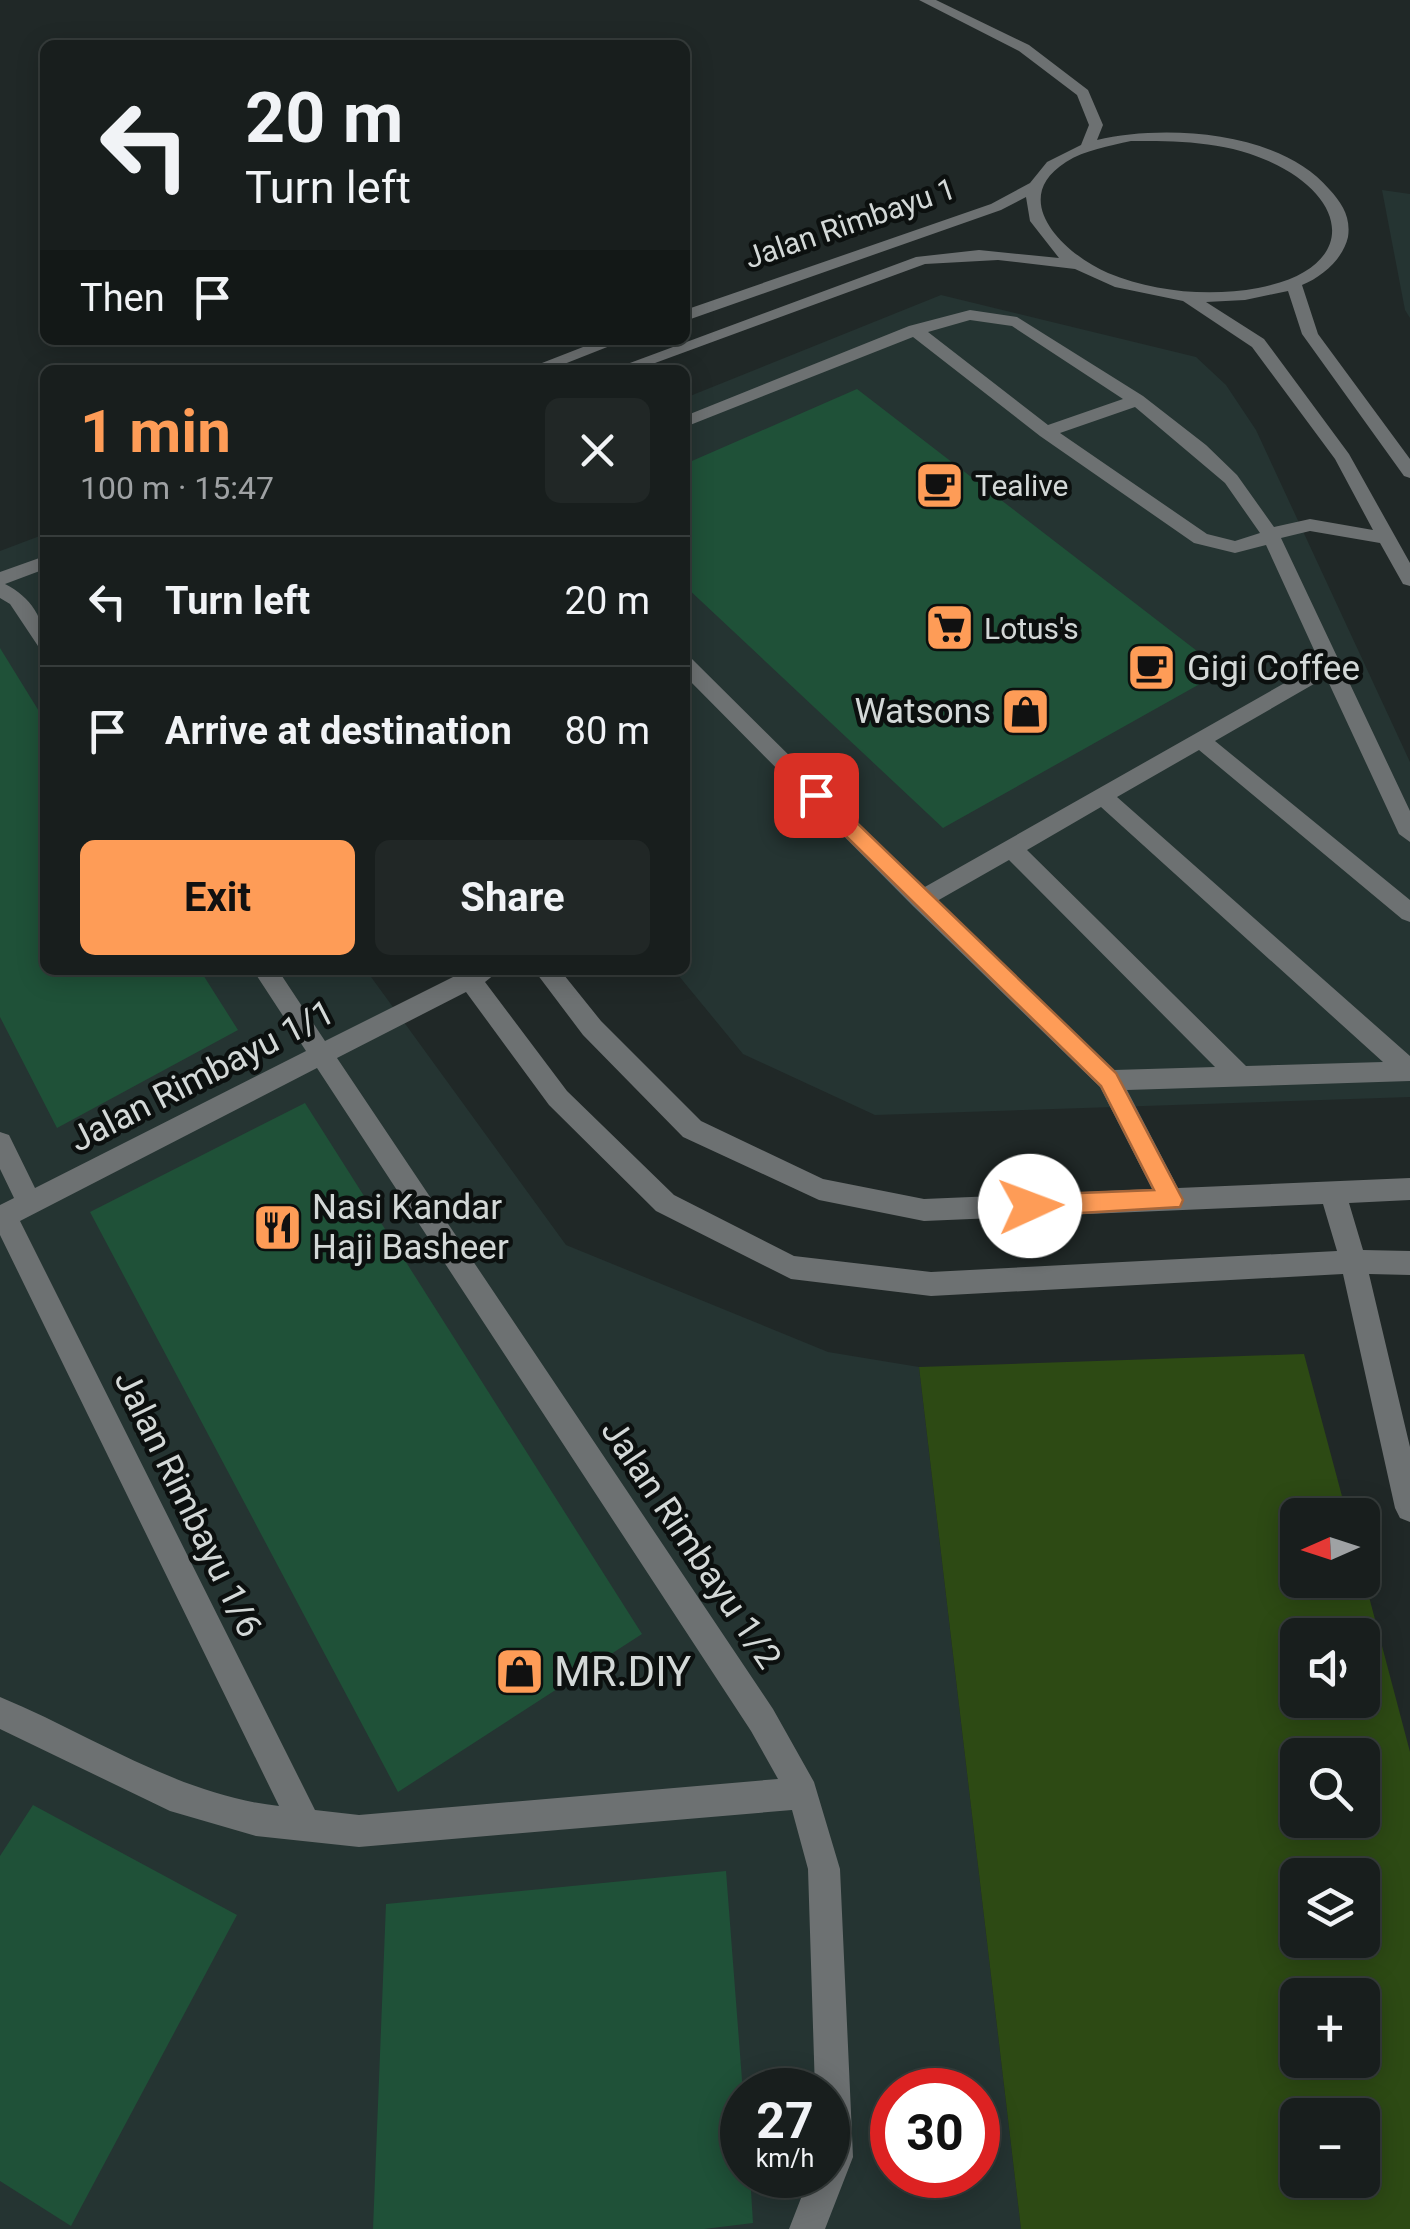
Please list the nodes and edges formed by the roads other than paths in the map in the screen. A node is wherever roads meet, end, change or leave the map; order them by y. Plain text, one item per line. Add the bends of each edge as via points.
1 (926, 0) edge
2 (1086, 147) junction
3 (1034, 187) junction
4 (1082, 267) junction
5 (1294, 285) junction
6 (1186, 296) junction
7 (690, 314) edge
8 (916, 330) junction
9 (603, 345) edge
10 (689, 345) edge
11 (690, 345) edge
12 (547, 365) edge
13 (634, 365) edge
14 (1136, 400) junction
15 (690, 420) edge
16 (1046, 432) junction
17 (1410, 472) edge
18 (1270, 534) junction
19 (1387, 538) junction
20 (40, 564) edge
21 (0, 579) edge
22 (1410, 580) edge
23 (0, 589) edge
24 (40, 635) edge
25 (1333, 664) junction
26 (690, 669) edge
27 (1200, 740) junction
28 (1102, 796) junction
29 (1410, 834) edge
30 (1011, 848) junction
31 (921, 900) junction
32 (1410, 913) edge
33 (268, 975) edge
34 (470, 975) edge
35 (475, 975) edge
36 (550, 975) edge
37 (321, 1054) junction
38 (1410, 1071) edge
39 (1239, 1075) junction
40 (1108, 1080) junction
41 (0, 1142) edge
42 (1410, 1189) edge
43 (1332, 1194) junction
44 (1172, 1200) junction
45 (11, 1212) edge
46 (1353, 1262) junction
47 (1410, 1264) edge
48 (1399, 1423) edge
49 (1410, 1508) edge
50 (0, 1713) edge
51 (803, 1793) junction
52 (305, 1825) junction
53 (806, 2229) edge

1 - 2 street via 1024,48 1083,93 1096,125
2 - 3 street, Jalan Rimbayu 1 via 1053,164
2 - 5 street via 1130,138 1217,141 1284,162 1310,178 1342,216 1344,236 1328,263
3 - 4 street via 1032,214 1049,242
3 - 7 street, Jalan Rimbayu 1 via 996,207
4 - 6 street via 1130,286
4 - 11 street, Jalan Rimbayu 1 via 972,252 922,260
5 - 6 street via 1262,294
5 - 17 street via 1310,334
6 - 19 street via 1258,343 1344,458
8 - 14 street via 970,315 1017,322
8 - 15 street
8 - 16 street
9 - 12 street
10 - 13 street, Jalan Rimbayu 1
14 - 16 street
14 - 18 street via 1231,479
16 - 18 street via 1201,539 1236,547
18 - 19 street via 1324,525
18 - 25 street
19 - 22 street
20 - 21 street
23 - 24 street via 16,599
25 - 27 street
25 - 29 street
26 - 31 street
27 - 28 street
27 - 32 street
28 - 30 street
28 - 38 street
30 - 31 street
30 - 39 street
31 - 40 street
33 - 37 street, Jalan Rimbayu 1/2
34 - 37 street, Jalan Rimbayu 1/1
35 - 46 street via 558,1098 665,1203 791,1267 930,1284
36 - 44 street via 592,1028 692,1129 819,1189 924,1210
37 - 45 street, Jalan Rimbayu 1/1
37 - 51 street, Jalan Rimbayu 1/2 via 762,1720
38 - 39 street
39 - 40 street
40 - 44 street
41 - 45 street, Jalan Rimbayu 1/6
42 - 43 street
43 - 44 street
43 - 46 street
45 - 52 street, Jalan Rimbayu 1/6
46 - 47 street
46 - 48 street
48 - 49 street
50 - 52 street via 170,1795 256,1820
51 - 52 street via 359,1831
51 - 53 street, Jalan Rimbayu 1/2 via 824,1869 835,2157

